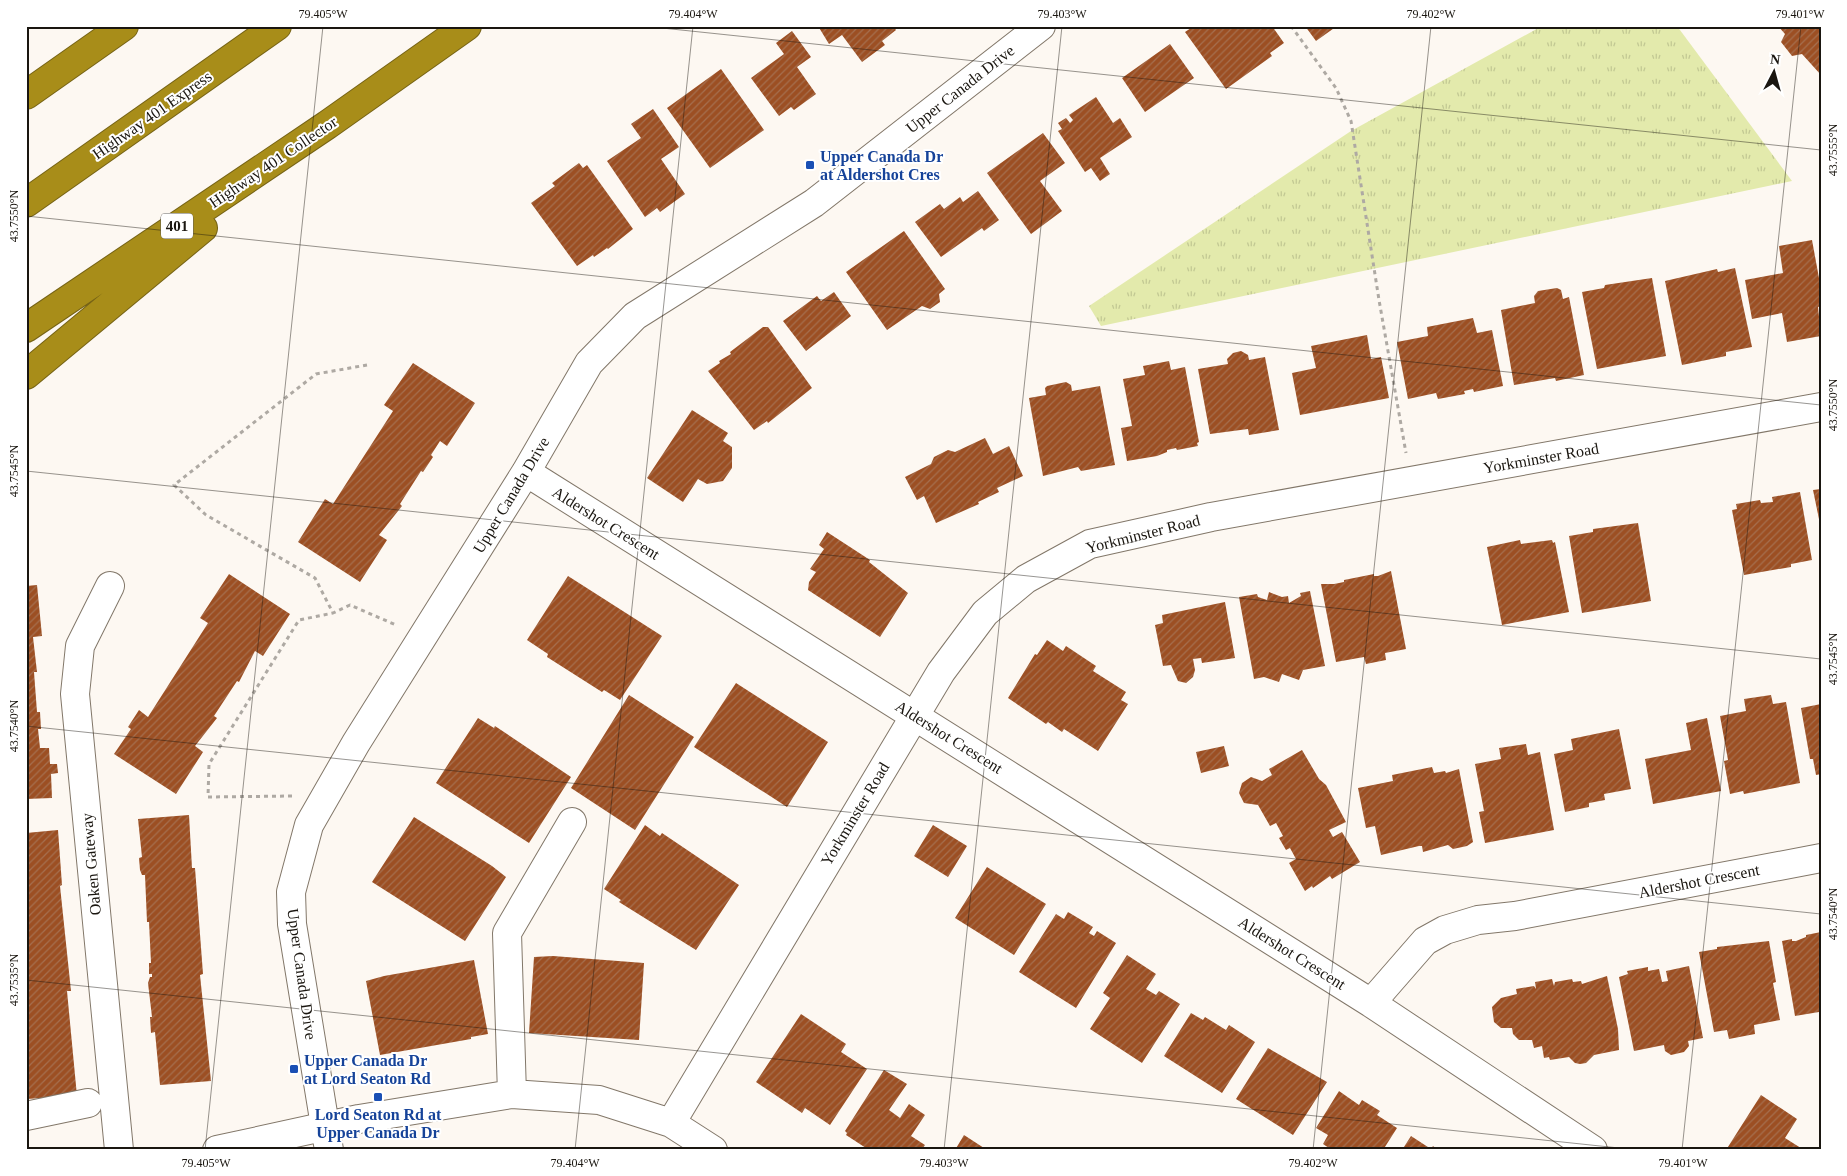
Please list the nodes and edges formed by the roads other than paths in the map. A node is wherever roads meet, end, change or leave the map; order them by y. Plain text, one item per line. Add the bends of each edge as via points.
1 (124, 26) edge
2 (277, 26) edge
3 (468, 26) edge
4 (1041, 26) edge
5 (26, 95) edge
6 (327, 125) junction
7 (26, 203) edge
8 (26, 328) edge
9 (26, 375) edge
10 (1821, 407) edge
11 (526, 472) junction
12 (110, 586) dead end
13 (915, 716) junction
14 (572, 822) dead end
15 (1821, 858) edge
16 (1371, 1004) junction
17 (512, 1094) junction
18 (88, 1103) dead end
19 (26, 1116) edge
20 (671, 1123) junction
21 (328, 1138) edge
22 (119, 1150) edge
23 (217, 1150) edge
24 (713, 1150) edge
25 (1593, 1150) edge

1 - 5 highway
2 - 7 highway, Highway 401 Express
3 - 6 highway, Highway 401 Collector / 401
4 - 11 street, Upper Canada Drive via 814,203 635,316 589,363
6 - 8 highway, Highway 401 Collector / 401
6 - 9 highway
10 - 13 street, Yorkminster Road via 1210,517 1090,544 1026,579 985,613 941,672
11 - 13 street, Aldershot Crescent
11 - 21 street, Upper Canada Drive via 356,743 309,825 291,892 292,924
12 - 22 street, Oaken Gateway via 80,646 74,694
13 - 16 street, Aldershot Crescent
13 - 20 street, Yorkminster Road
14 - 17 street via 506,934
15 - 16 street, Aldershot Crescent via 1478,920 1445,930 1425,941
16 - 25 street, Aldershot Crescent
17 - 20 street via 600,1100
17 - 21 street via 358,1119
18 - 19 street
20 - 24 street
21 - 23 street

